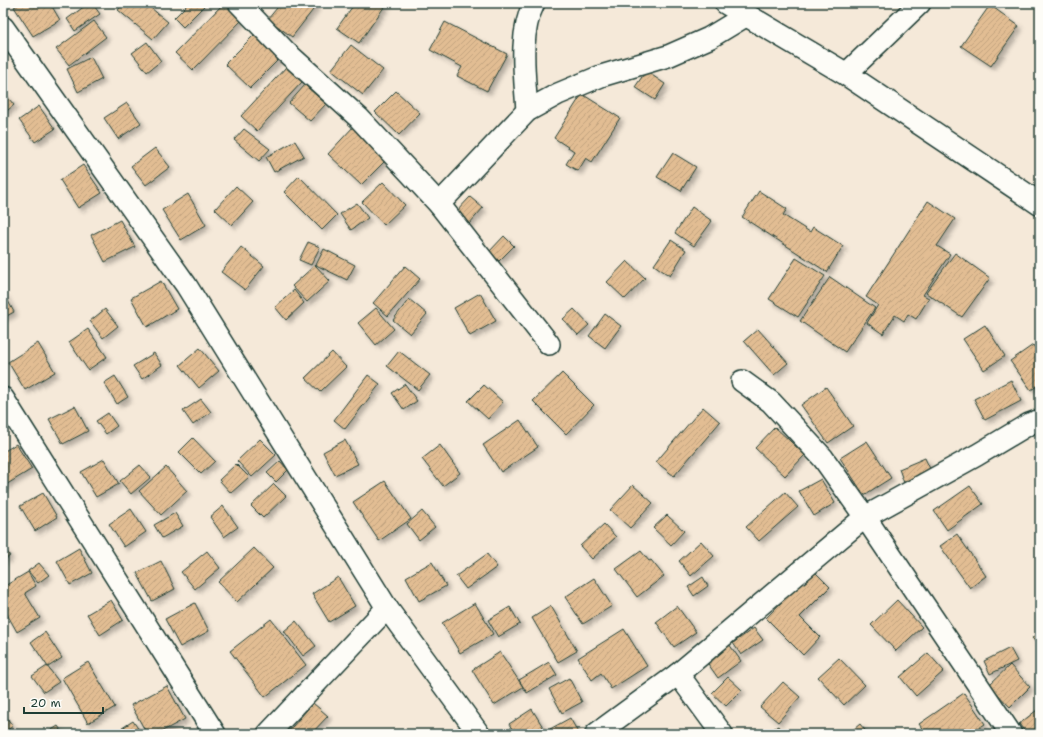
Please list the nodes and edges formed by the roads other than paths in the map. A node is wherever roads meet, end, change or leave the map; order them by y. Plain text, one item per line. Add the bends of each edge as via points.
1 (239, 3) edge
2 (534, 3) edge
3 (726, 3) edge
4 (920, 3) edge
5 (747, 15) junction
6 (3, 27) edge
7 (846, 74) junction
8 (526, 111) junction
9 (1037, 197) edge
10 (439, 204) junction
11 (549, 344) dead end
12 (742, 381) dead end
13 (3, 398) edge
14 (1040, 420) edge
15 (865, 517) junction
16 (387, 608) junction
17 (678, 674) junction
18 (215, 734) edge
19 (268, 734) edge
20 (479, 734) edge
21 (596, 734) edge
22 (722, 734) edge
23 (1011, 734) edge

1 - 10 street via 286,52 359,118
2 - 8 street via 523,50
3 - 5 main road
4 - 7 street
5 - 7 main road
5 - 8 street via 709,38 668,56 601,76
6 - 16 street via 186,284
7 - 9 main road
8 - 10 street
10 - 11 street
12 - 15 street via 771,402 823,458
13 - 18 street
14 - 15 street
15 - 17 street
15 - 23 street
16 - 19 street
16 - 20 street
17 - 21 street
17 - 22 street

